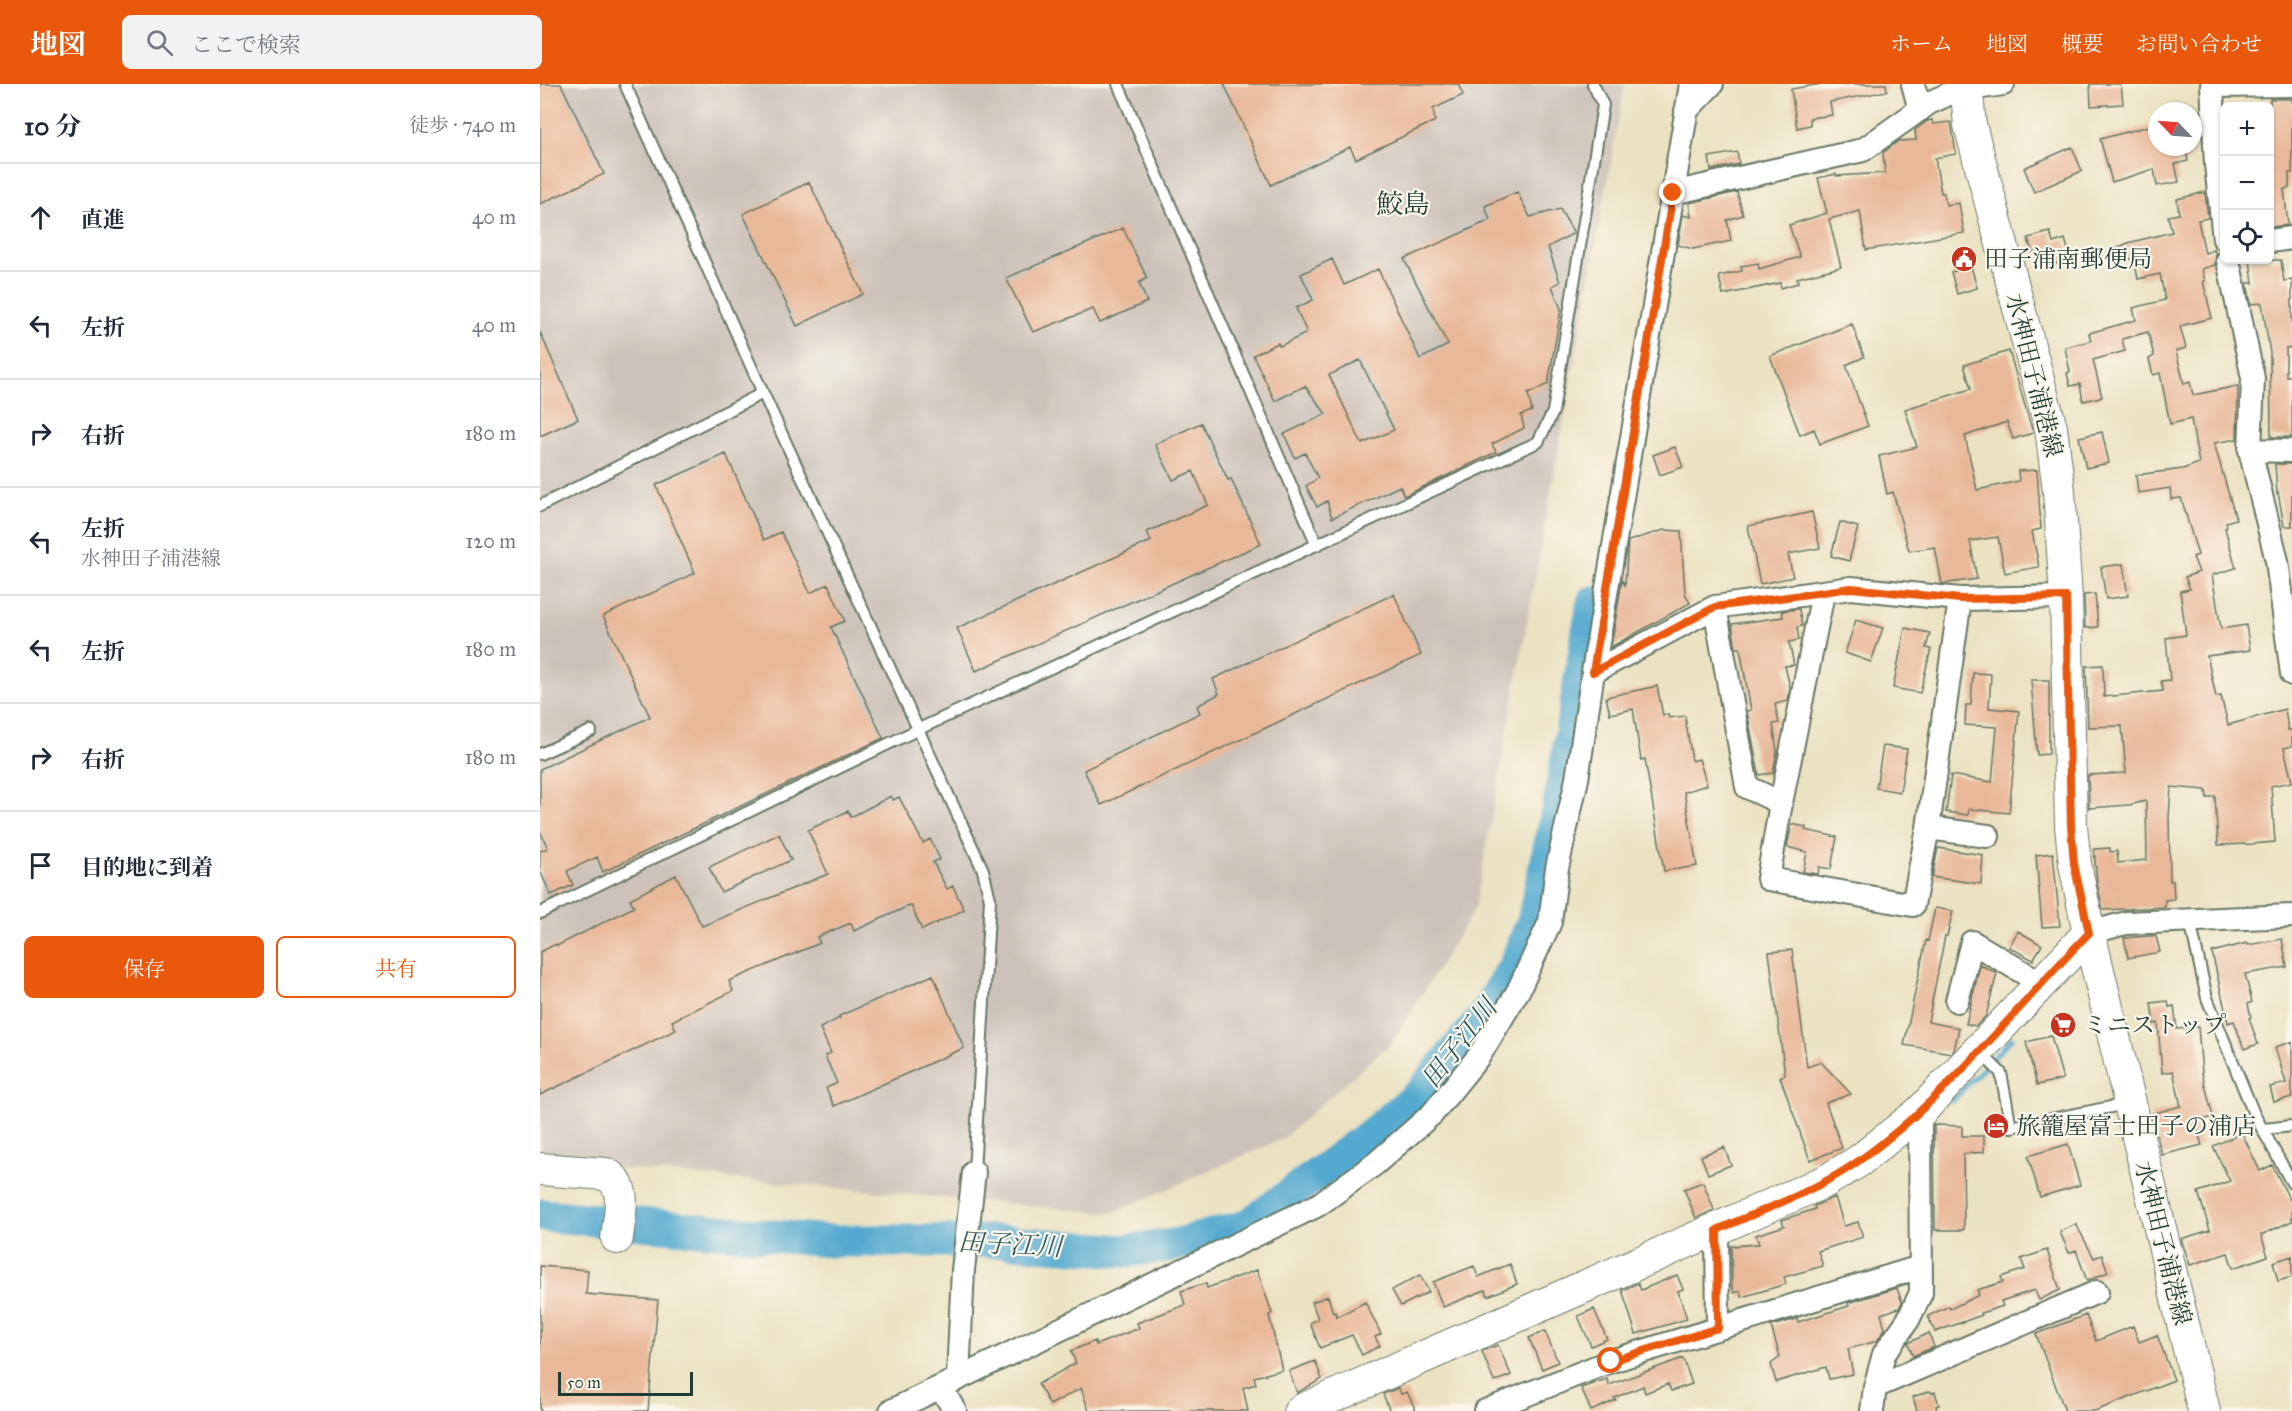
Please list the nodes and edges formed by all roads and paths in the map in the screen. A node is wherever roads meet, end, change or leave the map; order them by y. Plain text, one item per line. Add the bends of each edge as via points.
1 (625, 84) edge
2 (1118, 84) edge
3 (1593, 84) edge
4 (1691, 84) edge
5 (1712, 84) edge
6 (1913, 84) edge
7 (2003, 84) edge
8 (2213, 85) edge
9 (2292, 85) edge
10 (1966, 86) edge
11 (1920, 110) junction
12 (1686, 111) junction
13 (1673, 193) junction
14 (2221, 210) edge
15 (2292, 238) edge
16 (2274, 240) edge
17 (2229, 264) edge
18 (763, 393) junction
19 (2250, 450) junction
20 (2292, 451) edge
21 (540, 506) edge
22 (1317, 545) junction
23 (2284, 560) edge
24 (1823, 593) junction
25 (2066, 597) junction
26 (1960, 599) junction
27 (1715, 607) junction
28 (2290, 649) edge
29 (1593, 672) junction
30 (2292, 674) edge
31 (919, 729) junction
32 (591, 731) dead end
33 (540, 754) edge
34 (1781, 803) junction
35 (1928, 828) junction
36 (1988, 836) dead end
37 (540, 913) edge
38 (2292, 916) edge
39 (2190, 921) junction
40 (2089, 933) junction
41 (2041, 983) junction
42 (1957, 1001) dead end
43 (1986, 1058) junction
44 (2129, 1103) junction
45 (1920, 1112) junction
46 (2292, 1126) edge
47 (2263, 1129) junction
48 (540, 1169) edge
49 (974, 1172) joint
50 (2292, 1183) edge
51 (1717, 1230) junction
52 (617, 1238) dead end
53 (1920, 1267) junction
54 (2097, 1292) dead end
55 (1718, 1328) junction
56 (949, 1383) junction
57 (1875, 1387) junction
58 (891, 1411) edge
59 (955, 1411) edge
60 (1300, 1411) edge
61 (1485, 1411) edge
62 (1872, 1411) edge
63 (2204, 1411) edge

1 - 18 lane
2 - 22 lane
3 - 22 lane via 1602,105 1601,117 1553,412 1538,442
4 - 12 street
5 - 12 street
6 - 11 street
7 - 10 street
8 - 9 street
8 - 14 street
10 - 11 street
10 - 25 main road, 水神田子浦港線 via 1970,125 2051,428
11 - 13 street via 1863,150
12 - 13 street
13 - 29 street
15 - 16 street
17 - 19 street via 2253,378
18 - 21 lane
18 - 31 lane
19 - 20 street
19 - 23 street
22 - 31 lane
23 - 28 street
24 - 26 street via 1851,588
24 - 27 street
24 - 34 street
25 - 26 street
25 - 40 main road, 水神田子浦港線 via 2071,826 2074,864
26 - 35 street
27 - 29 street
27 - 34 street via 1747,787
28 - 30 street
29 - 56 street via 1577,779 1557,868 1551,922 1518,991 1479,1056 1432,1114 1375,1164 1318,1205
31 - 37 lane
31 - 49 lane via 983,870 990,899
32 - 33 lane
34 - 35 street via 1768,879 1913,905
35 - 36 street
38 - 39 street
39 - 40 street via 2126,923
39 - 47 lane via 2207,998
40 - 41 main road
40 - 44 main road, 水神田子浦港線
41 - 42 street via 1972,942
41 - 43 main road
43 - 44 lane via 2001,1073 2011,1127
43 - 45 main road
44 - 63 main road, 水神田子浦港線
45 - 51 main road via 1859,1161 1826,1181
45 - 53 street
46 - 47 lane
47 - 50 lane
48 - 52 main road via 606,1174 614,1178 622,1190
49 - 56 street
51 - 55 street
51 - 60 main road
53 - 55 street
53 - 57 street via 1921,1293 1884,1354
54 - 57 street
55 - 61 street via 1611,1361
56 - 58 street
56 - 59 street
57 - 62 street

